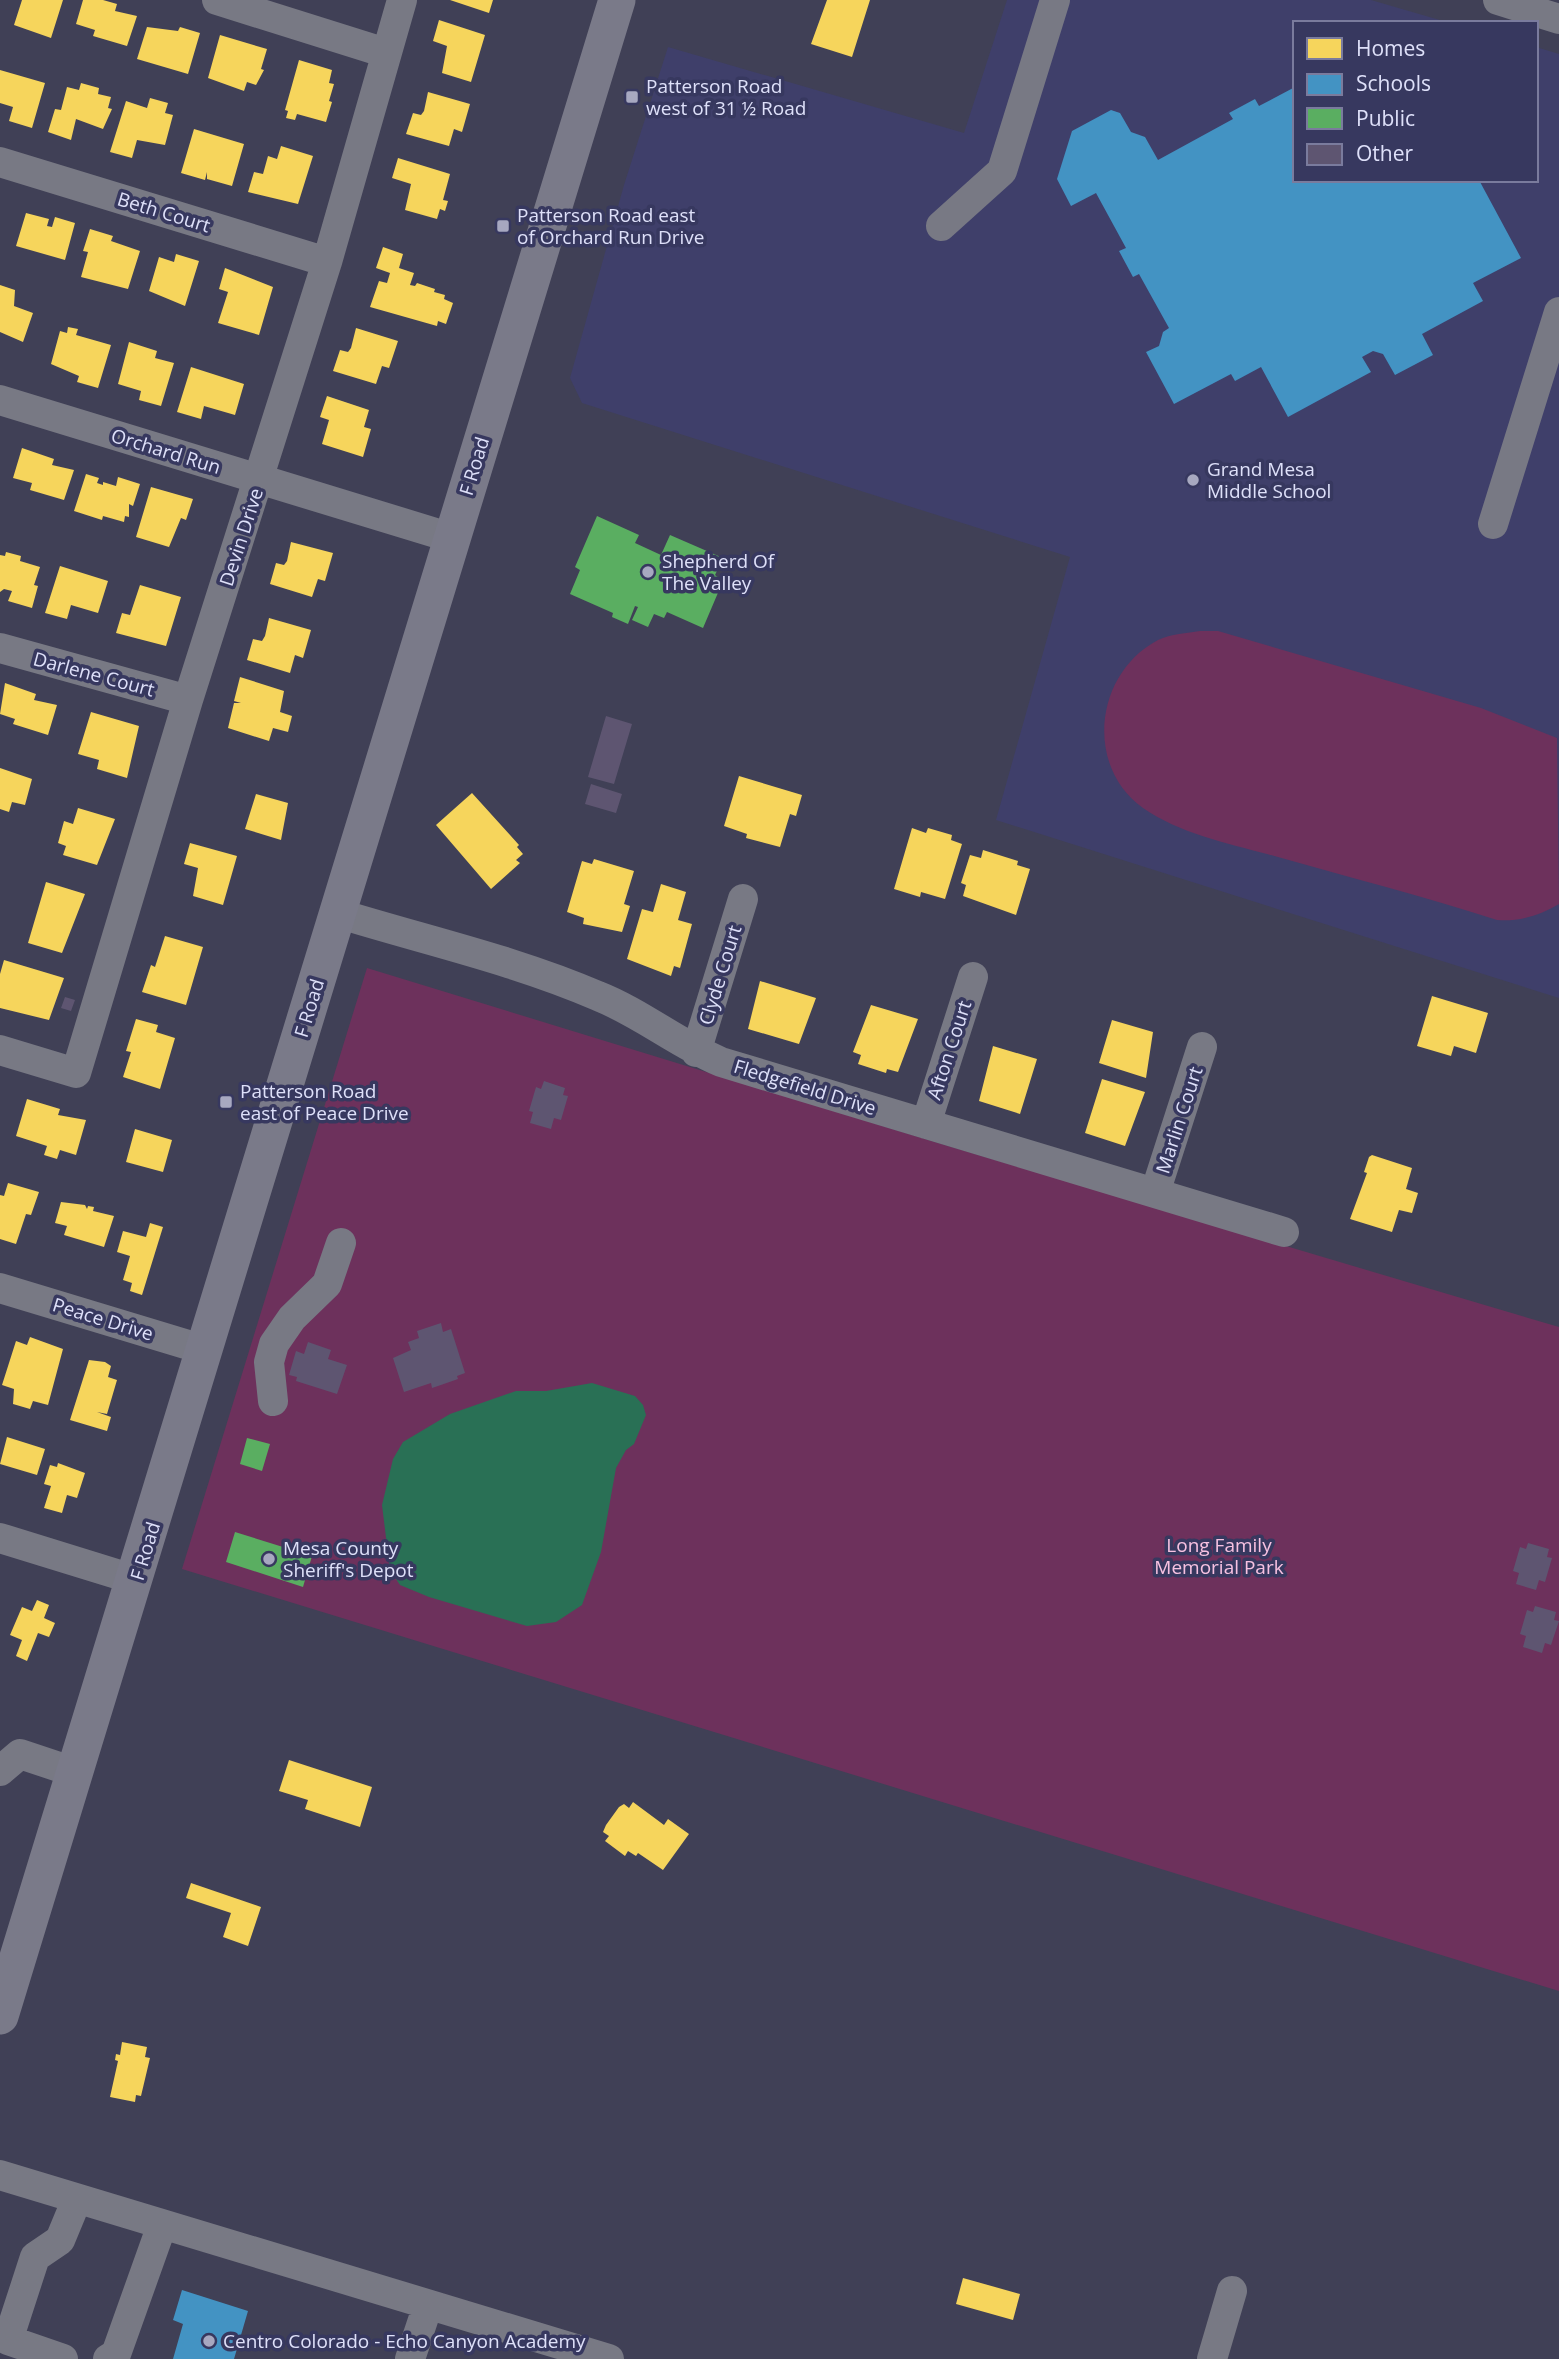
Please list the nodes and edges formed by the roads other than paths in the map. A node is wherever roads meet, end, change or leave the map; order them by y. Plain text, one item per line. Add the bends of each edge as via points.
1 (217, 0) edge
2 (402, 0) edge
3 (617, 0) edge
4 (1055, 0) edge
5 (1497, 0) edge
6 (1559, 19) edge
7 (386, 53) junction
8 (0, 162) edge
9 (941, 226) dead end
10 (327, 262) junction
11 (1559, 312) edge
12 (1552, 357) edge
13 (0, 400) edge
14 (259, 479) junction
15 (1493, 524) dead end
16 (452, 538) junction
17 (0, 648) edge
18 (188, 700) junction
19 (743, 899) dead end
20 (337, 913) junction
21 (973, 977) dead end
22 (1202, 1047) dead end
23 (0, 1050) edge
24 (696, 1052) junction
25 (926, 1124) junction
26 (1156, 1193) junction
27 (1284, 1232) dead end
28 (341, 1243) dead end
29 (0, 1288) edge
30 (205, 1350) junction
31 (273, 1401) dead end
32 (0, 1538) edge
33 (136, 1580) junction
34 (0, 1771) edge
35 (74, 1772) junction
36 (0, 2016) edge
37 (0, 2175) edge
38 (78, 2199) junction
39 (162, 2225) junction
40 (1232, 2291) dead end
41 (428, 2305) junction
42 (4, 2340) edge
43 (63, 2359) edge
44 (108, 2359) edge
45 (410, 2359) edge
46 (609, 2359) edge
47 (1212, 2359) edge

1 - 7 street
2 - 7 street, Devin Drive
3 - 16 main road, F Road
4 - 9 street via 1002,171
5 - 6 street
7 - 10 street, Devin Drive
8 - 10 street, Beth Court
10 - 14 street, Devin Drive
11 - 12 street
12 - 15 street
13 - 14 street, Orchard Run
14 - 16 street, Orchard Run
14 - 18 street, Devin Drive
16 - 20 main road, F Road
17 - 18 street, Darlene Court
18 - 23 street, Devin Drive via 76,1073
19 - 24 street, Clyde Court
20 - 24 street, Fledgefield Drive via 603,997
20 - 30 main road, F Road
21 - 25 street, Afton Court
22 - 26 street, Marlin Court
24 - 25 street, Fledgefield Drive
25 - 26 street, Fledgefield Drive
26 - 27 street, Fledgefield Drive
28 - 31 street via 327,1284 292,1318 274,1344 269,1362
29 - 30 street, Peace Drive
30 - 33 main road, F Road
32 - 33 street
33 - 35 main road, F Road
34 - 35 street via 20,1754
35 - 36 main road, F Road
37 - 38 street
38 - 39 street
38 - 42 street via 60,2240 35,2257
39 - 41 street
39 - 44 street via 116,2354
40 - 47 street
41 - 45 street
41 - 46 street
42 - 43 street

